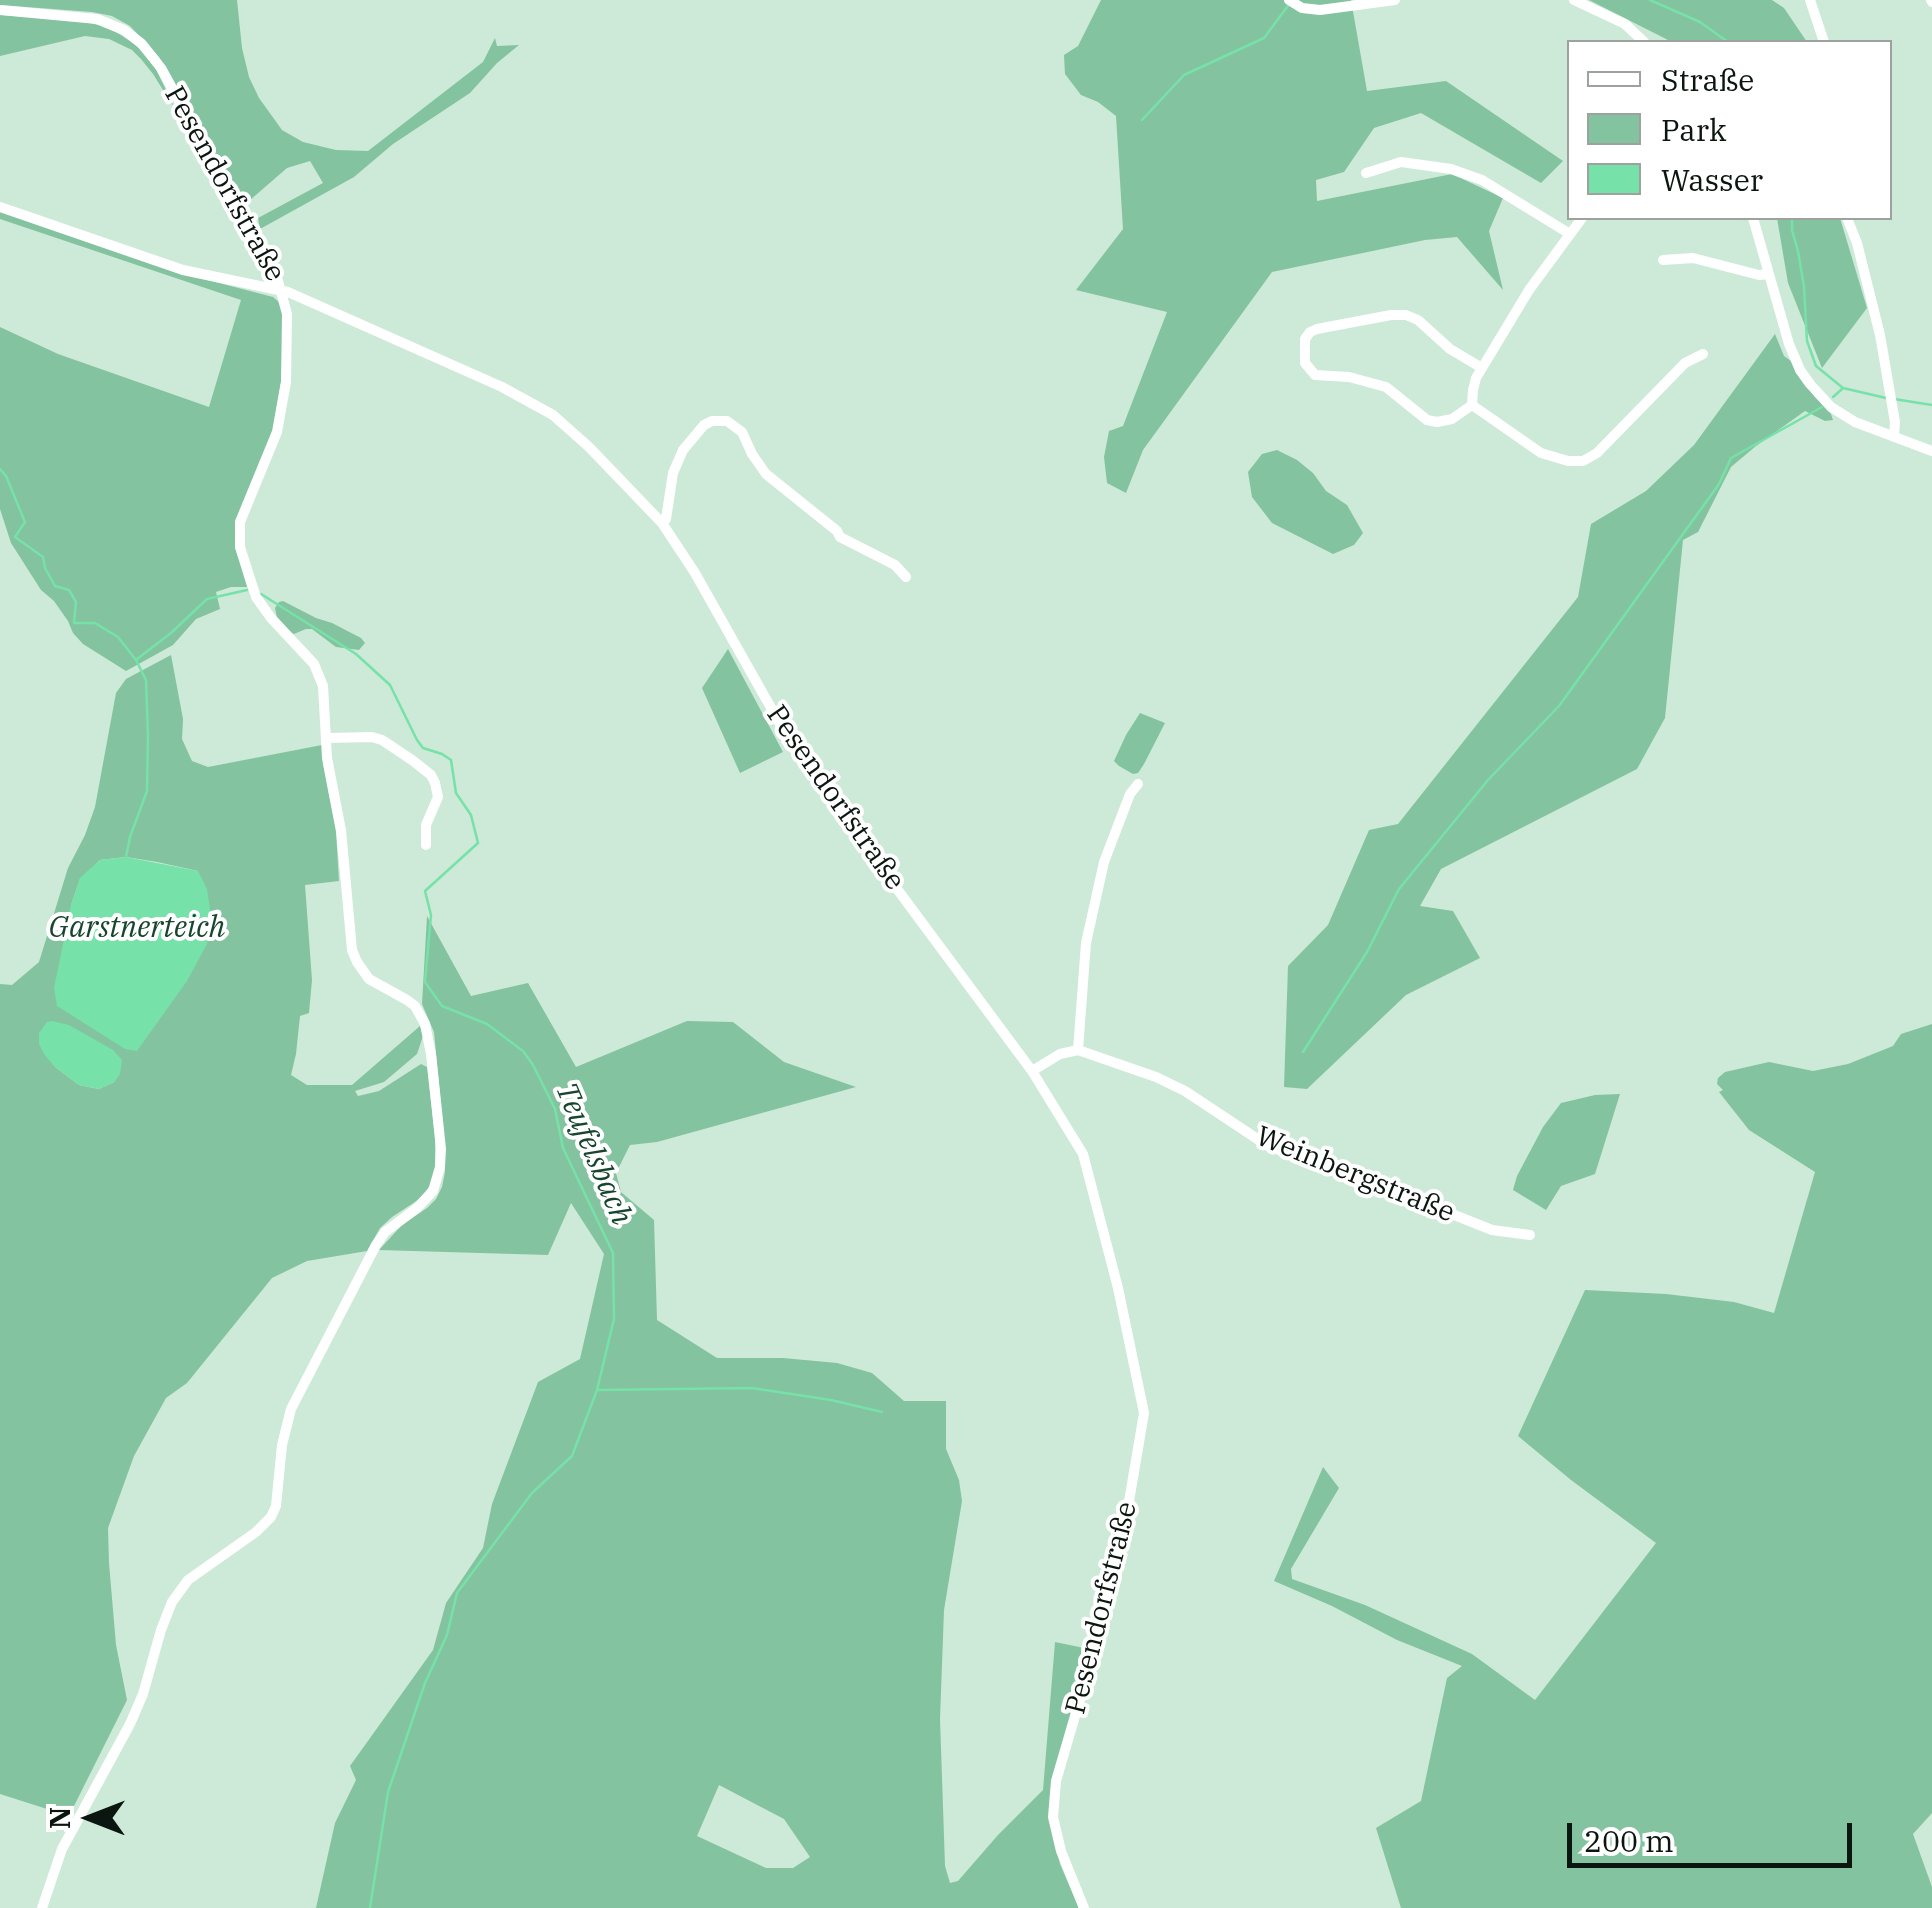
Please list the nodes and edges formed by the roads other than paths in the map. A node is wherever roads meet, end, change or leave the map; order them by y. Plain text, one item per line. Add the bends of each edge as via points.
1 (1289, 0) edge
2 (1395, 0) edge
3 (1574, 0) edge
4 (1810, 0) edge
5 (0, 10) edge
6 (1642, 40) edge
7 (1823, 40) edge
8 (1366, 173) dead end
9 (0, 207) edge
10 (1580, 220) edge
11 (1754, 220) edge
12 (1849, 220) edge
13 (1570, 234) junction
14 (1663, 260) dead end
15 (1769, 274) junction
16 (282, 291) junction
17 (1703, 354) dead end
18 (1482, 368) junction
19 (1472, 405) junction
20 (1894, 437) junction
21 (1932, 451) edge
22 (662, 523) junction
23 (906, 577) dead end
24 (326, 738) junction
25 (1138, 784) dead end
26 (426, 845) dead end
27 (1078, 1050) junction
28 (1032, 1072) junction
29 (1530, 1235) dead end
30 (42, 1908) edge
31 (1084, 1908) edge

1 - 2 street via 1320,10
3 - 6 street via 1626,24
4 - 7 street
5 - 16 street, Pesendorfstraße via 97,19 142,44
8 - 13 street via 1401,162 1463,172
9 - 16 street via 183,270
10 - 13 street
11 - 15 street
12 - 20 street via 1880,335
13 - 18 street
14 - 15 street via 1692,258
15 - 20 street via 1810,384 1841,415
16 - 22 street, Pesendorfstraße via 540,406
16 - 24 street via 288,334 282,408 240,522 240,547 256,597 319,674
17 - 19 street via 1685,362 1583,461 1540,453
18 - 19 street
18 - 19 street via 1406,315 1318,329 1305,340 1305,363 1315,375 1386,387 1427,420 1452,419
20 - 21 street
22 - 23 street via 683,450 704,426 726,422 742,432 766,474 840,537
22 - 28 street, Pesendorfstraße via 797,754
24 - 26 street via 382,740 431,775 438,797
24 - 30 street via 352,950 369,978 408,1000 425,1024 438,1181 376,1245 300,1390 285,1427 271,1518 188,1580 172,1602 144,1694 62,1849
25 - 27 street via 1104,862 1086,943
27 - 28 street
27 - 29 street, Weinbergstraße via 1171,1084 1268,1146 1492,1230
28 - 31 street, Pesendorfstraße via 1083,1154 1144,1413 1117,1572 1056,1780 1053,1817

